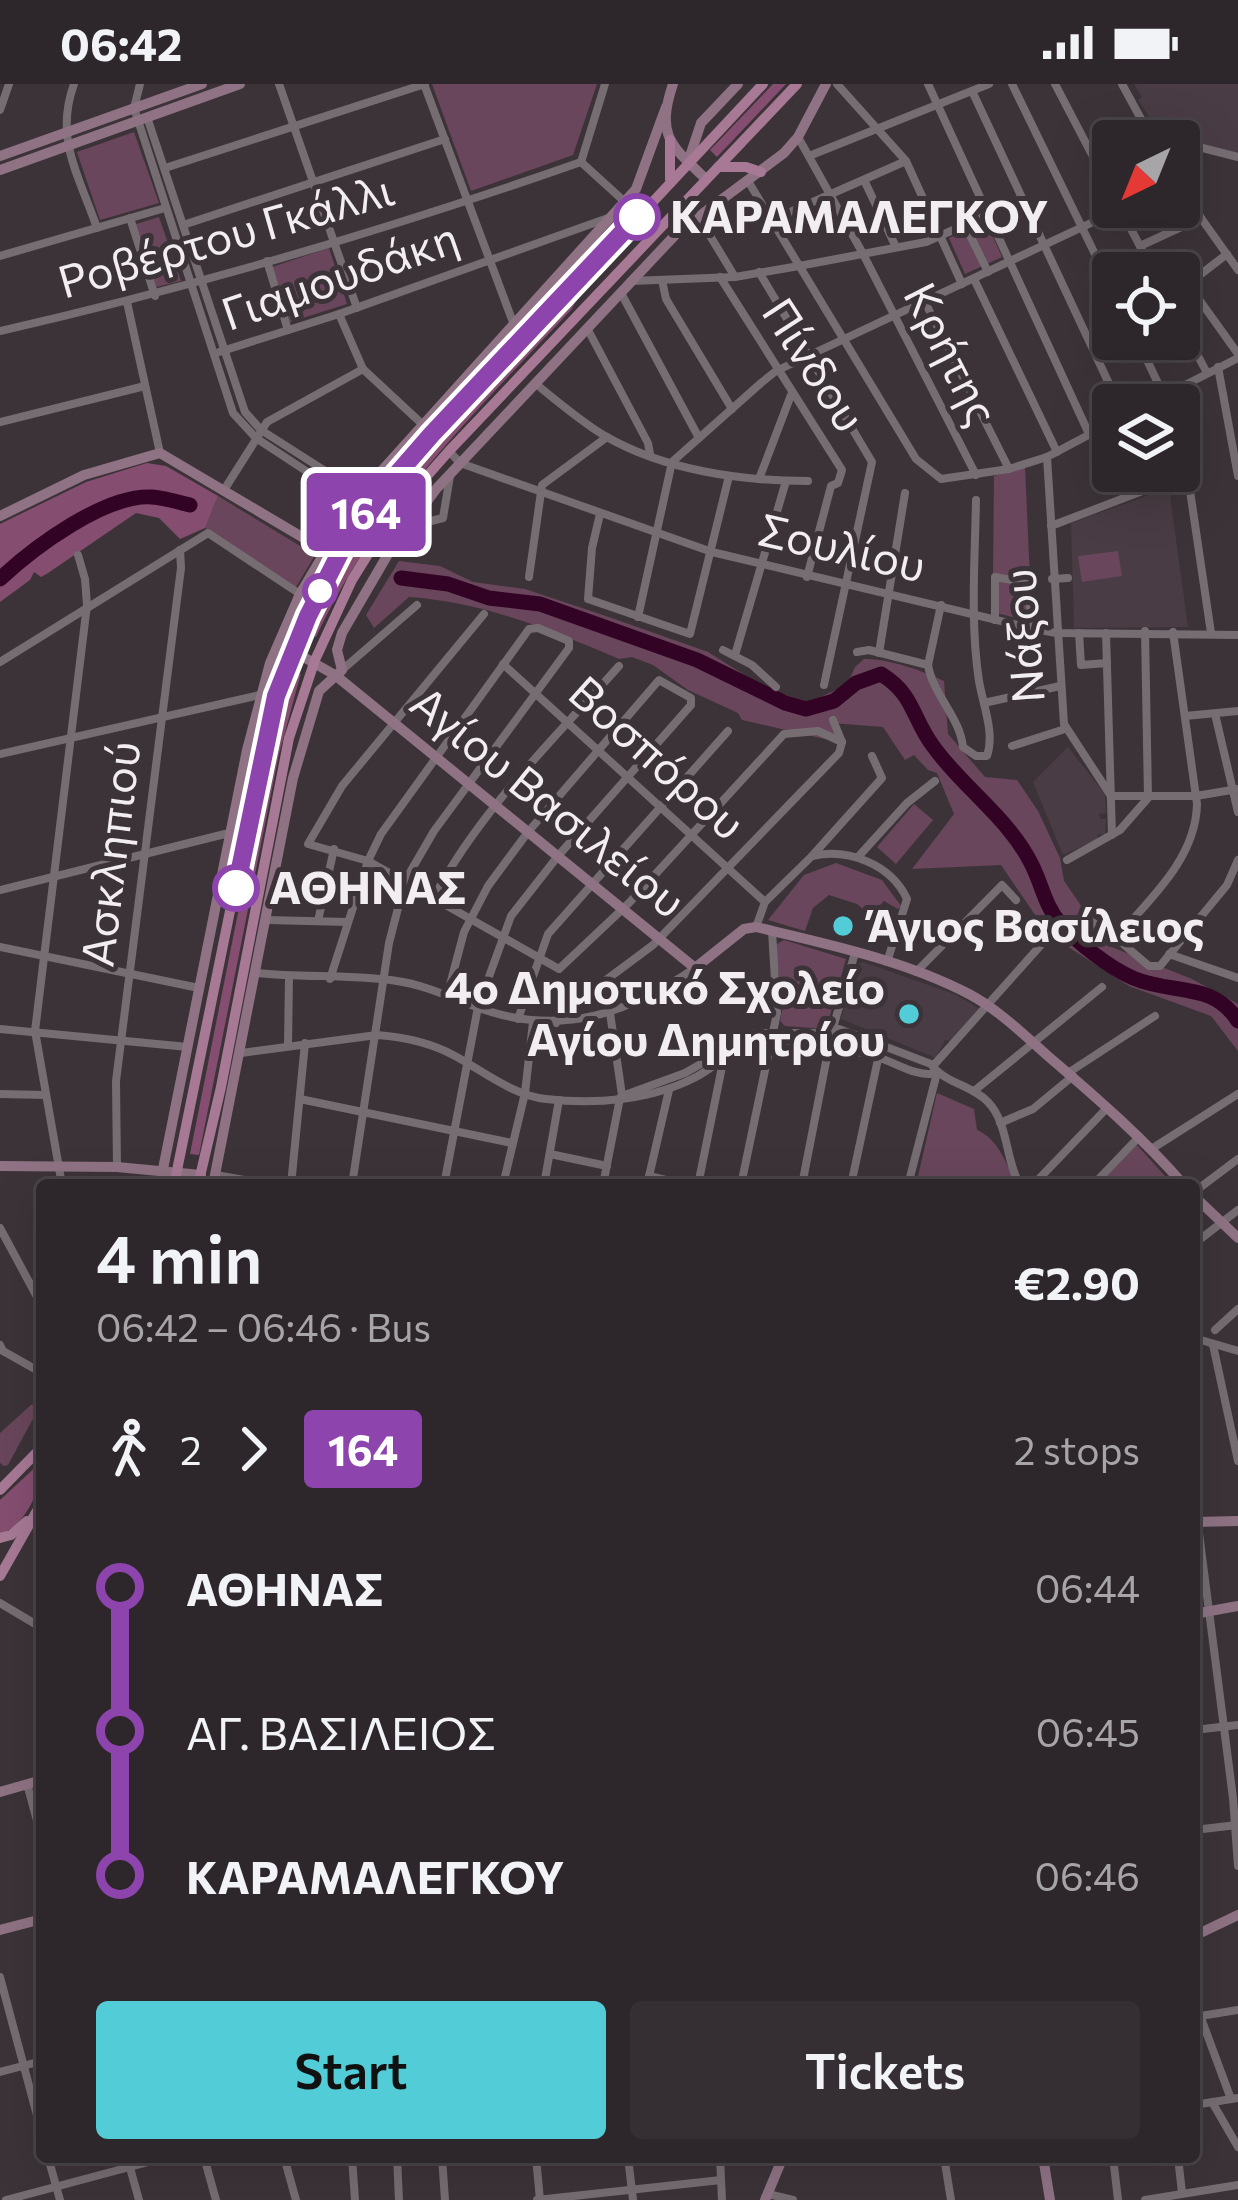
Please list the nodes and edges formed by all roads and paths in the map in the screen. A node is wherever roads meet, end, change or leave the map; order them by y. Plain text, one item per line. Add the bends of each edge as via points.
1 (9, 84) edge
2 (74, 84) edge
3 (140, 84) edge
4 (202, 84) edge
5 (240, 84) edge
6 (279, 84) edge
7 (424, 84) edge
8 (605, 84) edge
9 (673, 84) edge
10 (738, 84) edge
11 (763, 84) edge
12 (796, 84) edge
13 (826, 84) edge
14 (837, 84) edge
15 (928, 84) edge
16 (989, 84) edge
17 (1012, 84) edge
18 (1055, 84) edge
19 (1122, 84) edge
20 (972, 91) junction
21 (937, 103) junction
22 (666, 107) junction
23 (0, 110) edge
24 (139, 110) junction
25 (1142, 120) edge
26 (295, 127) junction
27 (879, 128) junction
28 (798, 137) junction
29 (66, 139) junction
30 (445, 139) junction
31 (670, 140) junction
32 (1200, 147) edge
33 (1092, 155) edge
34 (0, 156) edge
35 (808, 156) junction
36 (1238, 157) edge
37 (906, 161) junction
38 (580, 162) junction
39 (688, 162) junction
40 (718, 167) junction
41 (165, 169) junction
42 (0, 170) edge
43 (760, 172) junction
44 (706, 178) junction
45 (864, 180) junction
46 (314, 181) junction
47 (669, 182) junction
48 (748, 182) junction
49 (831, 195) junction
50 (469, 201) junction
51 (625, 202) junction
52 (166, 208) junction
53 (697, 214) junction
54 (986, 215) junction
55 (613, 216) junction
56 (130, 218) junction
57 (1201, 218) joint
58 (772, 220) junction
59 (1092, 222) edge
60 (183, 225) junction
61 (964, 225) junction
62 (1082, 227) junction
63 (97, 228) junction
64 (1131, 228) edge
65 (941, 237) junction
66 (334, 241) junction
67 (896, 245) junction
68 (1044, 245) junction
69 (1140, 246) junction
70 (862, 252) junction
71 (1094, 252) edge
72 (1143, 252) edge
73 (1227, 254) junction
74 (0, 256) edge
75 (490, 260) junction
76 (267, 261) junction
77 (1009, 262) junction
78 (800, 266) junction
79 (1238, 270) edge
80 (759, 272) junction
81 (988, 272) junction
82 (720, 277) junction
83 (735, 277) junction
84 (974, 278) junction
85 (631, 280) junction
86 (662, 280) junction
87 (962, 284) junction
88 (196, 285) junction
89 (620, 292) junction
90 (154, 296) junction
91 (128, 302) junction
92 (925, 302) junction
93 (357, 308) junction
94 (339, 314) junction
95 (893, 316) junction
96 (514, 326) junction
97 (586, 327) junction
98 (288, 330) junction
99 (0, 331) edge
100 (842, 340) junction
101 (217, 353) junction
102 (808, 356) junction
103 (1238, 356) edge
104 (1200, 360) edge
105 (1218, 367) junction
106 (363, 369) junction
107 (776, 371) junction
108 (1207, 373) junction
109 (535, 383) junction
110 (1109, 384) edge
111 (1186, 384) edge
112 (145, 386) junction
113 (791, 395) junction
114 (732, 409) junction
115 (0, 422) edge
116 (422, 423) junction
117 (1235, 430) edge
118 (1092, 432) edge
119 (258, 434) junction
120 (1089, 434) junction
121 (607, 437) junction
122 (700, 439) junction
123 (449, 451) junction
124 (160, 453) junction
125 (650, 454) junction
126 (1052, 454) junction
127 (672, 462) junction
128 (455, 468) junction
129 (1009, 469) junction
130 (976, 475) junction
131 (729, 476) junction
132 (1238, 476) edge
133 (759, 479) junction
134 (786, 481) junction
135 (808, 481) dead end
136 (224, 490) junction
137 (540, 492) junction
138 (1140, 492) edge
139 (1190, 492) edge
140 (905, 493) dead end
141 (357, 498) junction
142 (976, 500) dead end
143 (600, 514) junction
144 (0, 516) edge
145 (1051, 526) junction
146 (406, 528) junction
147 (383, 529) junction
148 (656, 533) junction
149 (345, 543) junction
150 (326, 546) junction
151 (180, 550) junction
152 (712, 552) junction
153 (78, 556) dead end
154 (763, 566) junction
155 (529, 577) dead end
156 (807, 577) junction
157 (1068, 578) dead end
158 (1052, 579) junction
159 (845, 585) junction
160 (890, 592) junction
161 (300, 594) junction
162 (87, 605) junction
163 (417, 605) dead end
164 (941, 605) junction
165 (484, 614) dead end
166 (975, 616) junction
167 (638, 617) junction
168 (995, 620) junction
169 (1030, 628) junction
170 (1079, 632) junction
171 (1145, 632) junction
172 (1172, 632) junction
173 (1056, 633) junction
174 (1106, 633) junction
175 (1211, 633) junction
176 (1238, 634) edge
177 (723, 650) dead end
178 (857, 652) dead end
179 (878, 653) junction
180 (291, 654) junction
181 (735, 655) junction
182 (0, 662) edge
183 (313, 663) junction
184 (503, 664) junction
185 (1107, 664) junction
186 (928, 665) junction
187 (619, 666) dead end
188 (335, 674) junction
189 (824, 685) dead end
190 (1060, 686) junction
191 (776, 687) dead end
192 (536, 693) junction
193 (260, 695) junction
194 (984, 703) junction
195 (1238, 711) edge
196 (1215, 714) junction
197 (161, 715) junction
198 (1185, 716) junction
199 (833, 720) dead end
200 (568, 722) junction
201 (395, 724) junction
202 (1065, 729) junction
203 (728, 730) dead end
204 (70, 737) junction
205 (842, 742) junction
206 (1012, 746) dead end
207 (599, 750) junction
208 (0, 754) edge
209 (435, 756) junction
210 (872, 756) dead end
211 (629, 777) junction
212 (935, 781) dead end
213 (469, 784) junction
214 (1236, 790) edge
215 (1112, 796) junction
216 (1196, 796) junction
217 (1148, 798) junction
218 (661, 806) junction
219 (497, 807) junction
220 (1238, 812) edge
221 (528, 832) junction
222 (231, 833) junction
223 (691, 833) junction
224 (1112, 836) junction
225 (334, 849) junction
226 (145, 854) junction
227 (558, 856) junction
228 (812, 856) junction
229 (858, 857) junction
230 (1067, 860) dead end
231 (1238, 860) edge
232 (368, 861) junction
233 (728, 868) junction
234 (52, 878) junction
235 (405, 881) junction
236 (591, 884) junction
237 (0, 890) edge
238 (434, 897) junction
239 (1016, 900) dead end
240 (765, 902) junction
241 (622, 908) junction
242 (471, 917) junction
243 (267, 920) junction
244 (1091, 921) dead end
245 (318, 922) junction
246 (348, 922) junction
247 (756, 927) junction
248 (772, 931) junction
249 (504, 935) junction
250 (1116, 938) junction
251 (659, 939) junction
252 (0, 946) edge
253 (1040, 946) dead end
254 (855, 953) junction
255 (42, 954) junction
256 (1169, 954) junction
257 (541, 957) junction
258 (887, 962) junction
259 (1238, 963) edge
260 (695, 968) junction
261 (915, 972) junction
262 (130, 973) junction
263 (257, 973) junction
264 (1234, 976) edge
265 (289, 977) junction
266 (330, 980) junction
267 (383, 980) junction
268 (1102, 987) dead end
269 (199, 988) junction
270 (447, 996) junction
271 (986, 1005) junction
272 (478, 1007) junction
273 (610, 1013) junction
274 (1155, 1016) dead end
275 (518, 1019) junction
276 (532, 1022) junction
277 (556, 1023) junction
278 (0, 1029) edge
279 (35, 1030) junction
280 (832, 1031) junction
281 (376, 1035) junction
282 (772, 1036) junction
283 (123, 1039) junction
284 (305, 1043) junction
285 (1033, 1043) junction
286 (288, 1045) junction
287 (881, 1045) junction
288 (828, 1046) junction
289 (188, 1047) junction
290 (241, 1053) junction
291 (878, 1058) junction
292 (724, 1060) junction
293 (466, 1062) junction
294 (935, 1070) junction
295 (1070, 1074) junction
296 (669, 1090) junction
297 (974, 1091) junction
298 (0, 1094) edge
299 (525, 1094) junction
300 (1238, 1094) edge
301 (46, 1095) junction
302 (621, 1097) junction
303 (300, 1099) junction
304 (560, 1100) junction
305 (1108, 1107) junction
306 (364, 1112) junction
307 (1000, 1123) junction
308 (454, 1131) junction
309 (1140, 1136) junction
310 (512, 1143) junction
311 (1153, 1148) junction
312 (550, 1154) junction
313 (1238, 1159) edge
314 (0, 1166) edge
315 (61, 1166) junction
316 (117, 1166) junction
317 (607, 1166) junction
318 (163, 1169) junction
319 (178, 1171) junction
320 (62, 1179) edge
321 (176, 1179) edge
322 (197, 1179) edge
323 (199, 1179) edge
324 (214, 1179) edge
325 (292, 1179) edge
326 (353, 1179) edge
327 (445, 1179) edge
328 (503, 1179) edge
329 (545, 1179) edge
330 (604, 1179) edge
331 (648, 1179) edge
332 (699, 1179) edge
333 (742, 1179) edge
334 (803, 1179) edge
335 (852, 1179) edge
336 (909, 1179) edge
337 (1018, 1179) edge
338 (1039, 1179) edge
339 (1099, 1179) edge
340 (1179, 1179) edge
341 (1200, 1189) edge
342 (1200, 1200) edge
343 (1238, 1210) edge
344 (1220, 1222) junction
345 (0, 1228) edge
346 (1238, 1238) edge
347 (1200, 1239) edge
348 (36, 1295) edge
349 (1238, 1309) edge
350 (1215, 1330) dead end
351 (1200, 1340) edge
352 (1213, 1345) junction
353 (1, 1349) edge
354 (1238, 1351) edge
355 (36, 1369) edge
356 (36, 1453) edge
357 (1238, 1461) edge
358 (2, 1485) edge
359 (36, 1510) edge
360 (36, 1512) edge
361 (1238, 1521) edge
362 (1200, 1522) edge
363 (0, 1538) edge
364 (0, 1576) edge
365 (0, 1603) edge
366 (1238, 1606) edge
367 (1200, 1613) edge
368 (36, 1624) edge
369 (1238, 1725) edge
370 (1222, 1727) junction
371 (1200, 1729) edge
372 (36, 1782) edge
373 (27, 1784) junction
374 (0, 1792) edge
375 (36, 1817) edge
376 (1236, 1825) edge
377 (1200, 1830) edge
378 (1238, 1866) edge
379 (1238, 1916) edge
380 (36, 1921) edge
381 (0, 1930) edge
382 (1200, 1933) edge
383 (0, 1977) edge
384 (1237, 2014) edge
385 (1200, 2016) edge
386 (1200, 2023) edge
387 (36, 2063) edge
388 (24, 2066) junction
389 (0, 2072) edge
390 (1235, 2099) edge
391 (1212, 2102) junction
392 (1200, 2104) edge
393 (36, 2111) edge
394 (1238, 2147) edge
395 (50, 2163) edge
396 (125, 2163) edge
397 (128, 2163) edge
398 (206, 2163) edge
399 (286, 2163) edge
400 (352, 2163) edge
401 (397, 2163) edge
402 (442, 2163) edge
403 (536, 2163) edge
404 (629, 2163) edge
405 (720, 2163) edge
406 (781, 2163) edge
407 (945, 2163) edge
408 (1044, 2163) edge
409 (1114, 2163) edge
410 (1179, 2163) edge
411 (721, 2180) junction
412 (1238, 2185) edge
413 (56, 2186) junction
414 (1183, 2193) junction
415 (633, 2194) edge
416 (766, 2197) edge
417 (6, 2200) edge
418 (60, 2200) edge
419 (139, 2200) edge
420 (217, 2200) edge
421 (296, 2200) edge
422 (355, 2200) edge
423 (399, 2200) edge
424 (445, 2200) edge
425 (539, 2200) edge
426 (722, 2200) edge
427 (794, 2200) edge
428 (951, 2200) edge
429 (1050, 2200) edge
430 (1118, 2200) edge
431 (1145, 2200) edge

1 - 23 street
2 - 29 street
3 - 24 street
4 - 24 street
5 - 24 street
6 - 26 street
7 - 26 street
7 - 30 street
8 - 38 street
9 - 22 street
10 - 39 street via 697,131
11 - 39 main road
12 - 40 main road
13 - 28 street
14 - 27 street
15 - 21 street
16 - 20 street
17 - 62 street
18 - 33 street
19 - 25 street
20 - 21 street
20 - 68 street
21 - 27 street
21 - 54 street
22 - 31 street
22 - 51 street
24 - 29 street
24 - 41 street
24 - 52 street
26 - 41 street
26 - 46 street
27 - 35 street
27 - 37 street
28 - 35 street, Κρήτης
28 - 43 street
29 - 34 street
29 - 42 street
29 - 63 street
30 - 46 street
30 - 50 street
31 - 39 street
31 - 47 main road
32 - 36 street
35 - 49 street, Κρήτης
37 - 45 street
37 - 65 street
38 - 50 street, Ροβέρτου Γκάλλι
38 - 51 street
39 - 44 street
39 - 47 main road
40 - 43 main road
40 - 44 main road
41 - 60 street
43 - 48 street
44 - 123 main road
45 - 49 street
45 - 67 street
46 - 60 street
46 - 66 street
47 - 149 main road via 432,434
48 - 53 street
48 - 58 street
49 - 58 street
49 - 70 street, Κρήτης
50 - 66 street, Ροβέρτου Γκάλλι
50 - 75 street
51 - 55 street
52 - 56 street
52 - 88 street
53 - 83 street, Πίνδου
53 - 85 street
54 - 61 street
54 - 77 street
55 - 75 street, Γιαμουδάκη
55 - 96 street
56 - 63 street
56 - 90 street
57 - 69 street
57 - 73 street
58 - 78 street
59 - 62 street
60 - 88 street
61 - 65 street
61 - 81 street
62 - 68 street
62 - 71 street
63 - 74 street
64 - 69 street
65 - 67 street
65 - 87 street
66 - 76 street, Ροβέρτου Γκάλλι
66 - 93 street
67 - 70 street
68 - 77 street
68 - 110 street
69 - 72 street
70 - 78 street
70 - 95 street, Κρήτης
73 - 79 street
73 - 103 street via 1188,284
75 - 93 street, Γιαμουδάκη
75 - 96 street
76 - 88 street, Ροβέρτου Γκάλλι
76 - 98 street
77 - 81 street
77 - 120 street
78 - 80 street
78 - 100 street
80 - 83 street
80 - 102 street
81 - 84 street
82 - 83 street
82 - 86 street
82 - 107 street, Πίνδου
84 - 87 street
84 - 126 street
85 - 86 street
85 - 89 street
86 - 114 street
87 - 92 street
88 - 90 street, Ροβέρτου Γκάλλι
88 - 101 street
89 - 97 street
89 - 122 street
90 - 91 street, Ροβέρτου Γκάλλι
91 - 99 street, Ροβέρτου Γκάλλι
91 - 112 street
92 - 95 street
92 - 129 street
93 - 94 street, Γιαμουδάκη
94 - 98 street, Γιαμουδάκη
94 - 106 street
95 - 100 street
95 - 130 street, Κρήτης
96 - 116 street
97 - 109 street
97 - 125 street
98 - 101 street, Γιαμουδάκη
100 - 102 street
100 - 130 street via 931,475
101 - 119 street
102 - 107 street
102 - 159 street via 872,462
103 - 105 street
104 - 108 street
105 - 108 street
105 - 117 street
106 - 116 street
106 - 119 street
107 - 113 street, Πίνδου
107 - 114 street
108 - 111 street
109 - 121 street
109 - 128 street
112 - 115 street
112 - 124 street
113 - 133 street
113 - 156 street, Πίνδου via 841,478 831,486
114 - 122 street
116 - 141 street
117 - 132 street
118 - 120 street
119 - 136 street
119 - 141 street
120 - 126 street
121 - 125 street
121 - 137 street
122 - 127 street
123 - 128 street, Σουλίου
123 - 147 main road
124 - 136 street
124 - 144 street via 84,476
125 - 127 street
126 - 129 street
126 - 145 street, Νάξου
127 - 131 street
127 - 148 street
128 - 137 street, Σουλίου
128 - 146 street
128 - 146 street via 443,518
129 - 130 street
131 - 133 street
131 - 152 street
133 - 134 street
134 - 135 street
134 - 154 street
136 - 150 street
137 - 143 street, Σουλίου
137 - 155 street
138 - 145 street
139 - 175 street
140 - 160 street
141 - 150 street
142 - 166 street
143 - 148 street, Σουλίου
143 - 167 street via 588,598
145 - 158 street, Νάξου
146 - 147 main road
146 - 188 street via 339,639
147 - 183 main road
148 - 152 street, Σουλίου
148 - 167 street
149 - 150 main road
149 - 180 main road
150 - 161 street
151 - 161 street via 208,533
151 - 162 street
151 - 197 street, Ασκληπιού
152 - 154 street, Σουλίου
152 - 167 street via 689,634
153 - 162 street
154 - 156 street, Σουλίου
154 - 181 street
156 - 159 street, Σουλίου
157 - 158 street
158 - 173 street, Νάξου
159 - 160 street, Σουλίου
159 - 189 street
160 - 164 street, Σουλίου
160 - 179 street
161 - 193 street
162 - 182 street
162 - 204 street
163 - 188 street
164 - 166 street, Σουλίου
164 - 186 street
165 - 201 street
166 - 168 street, Σουλίου
166 - 194 street
168 - 169 street, Σουλίου
168 - 169 street via 995,577 1030,583
169 - 173 street, Σουλίου
170 - 173 street, Σουλίου
170 - 174 street, Σουλίου
170 - 185 street via 1081,664
171 - 172 street, Σουλίου
171 - 174 street, Σουλίου
171 - 217 street
172 - 175 street, Σουλίου
172 - 198 street
173 - 190 street, Νάξου
174 - 185 street
175 - 176 street, Σουλίου
177 - 181 street
178 - 179 street
179 - 186 street
180 - 183 street, Αγίου Βασιλείου
180 - 319 main road via 262,752
181 - 191 street
183 - 188 street, Αγίου Βασιλείου
183 - 323 main road via 289,738
184 - 192 street, Βοσπόρου
184 - 192 street via 532,626 571,644
184 - 209 street
185 - 215 street
186 - 194 street via 963,747 981,757 990,749
187 - 200 street
188 - 201 street, Αγίου Βασιλείου
188 - 243 street via 319,691 293,778
190 - 194 street
190 - 202 street, Νάξου
192 - 200 street, Βοσπόρου
192 - 213 street
193 - 197 street
193 - 222 street
195 - 196 street
196 - 198 street
196 - 214 street
197 - 204 street
197 - 226 street, Ασκληπιού
198 - 216 street
199 - 205 street
200 - 207 street, Βοσπόρου
200 - 219 street
201 - 209 street, Αγίου Βασιλείου
201 - 225 street via 338,791 308,844
202 - 206 street
202 - 215 street, Νάξου
203 - 218 street
204 - 208 street
204 - 234 street
205 - 223 street via 806,730 780,737
205 - 233 street
207 - 211 street, Βοσπόρου
207 - 211 street via 659,680 692,701
207 - 221 street
209 - 213 street, Αγίου Βασιλείου
209 - 232 street
210 - 228 street via 882,778
211 - 218 street, Βοσπόρου
211 - 227 street
212 - 229 street
213 - 219 street, Αγίου Βασιλείου
213 - 235 street
214 - 216 street
214 - 220 street
215 - 217 street
215 - 224 street
216 - 217 street
216 - 250 street via 1186,849
217 - 224 street
218 - 223 street, Βοσπόρου
218 - 236 street
219 - 221 street, Αγίου Βασιλείου
219 - 238 street
221 - 227 street, Αγίου Βασιλείου
221 - 242 street
222 - 226 street
222 - 269 street
223 - 233 street, Βοσπόρου
223 - 241 street
224 - 230 street
225 - 232 street
225 - 245 street
226 - 234 street
226 - 262 street, Ασκληπιού
227 - 236 street, Αγίου Βασιλείου
227 - 249 street
228 - 229 street
228 - 240 street
229 - 258 street via 907,899
231 - 256 street
232 - 235 street
232 - 246 street
233 - 240 street, Βοσπόρου
233 - 251 street
234 - 237 street
234 - 255 street
235 - 238 street
235 - 267 street
236 - 241 street, Αγίου Βασιλείου
236 - 257 street via 548,934
238 - 242 street
239 - 261 street via 1002,885
240 - 247 street
241 - 251 street, Αγίου Βασιλείου
241 - 257 street via 563,969
242 - 249 street
242 - 270 street
243 - 245 street
243 - 263 street
244 - 250 street
245 - 246 street
246 - 266 street
247 - 248 street
247 - 260 street, Αγίου Βασιλείου
248 - 254 street
248 - 282 street via 779,994
249 - 257 street
249 - 272 street
250 - 256 street via 1149,966
251 - 260 street, Αγίου Βασιλείου
251 - 277 street
252 - 255 street
253 - 271 street
254 - 258 street
254 - 280 street
255 - 262 street
255 - 279 street
256 - 264 street
257 - 275 street
258 - 261 street
259 - 264 street
260 - 273 street
261 - 271 street
262 - 269 street
262 - 283 street, Ασκληπιού
263 - 265 street
263 - 290 street
265 - 266 street
265 - 286 street
266 - 267 street
267 - 270 street
267 - 281 street
268 - 285 street
269 - 289 street
270 - 272 street
271 - 285 street
271 - 294 street
272 - 275 street
272 - 293 street
273 - 277 street
273 - 302 street
274 - 295 street
275 - 276 street
276 - 277 street
276 - 299 street
278 - 279 street
279 - 283 street
279 - 301 street
280 - 282 street
280 - 287 street
280 - 288 street
281 - 284 street
281 - 293 street via 427,1044
281 - 306 street
282 - 288 street
282 - 292 street
282 - 302 street via 743,1036 685,1073
282 - 333 street
283 - 289 street
283 - 316 street, Ασκληπιού
284 - 286 street
284 - 303 street
285 - 295 street
285 - 297 street
286 - 290 street
287 - 291 street
287 - 294 street
288 - 291 street
288 - 334 street
289 - 318 street
290 - 324 street
291 - 294 street via 926,1076
291 - 335 street
292 - 296 street
292 - 332 street
293 - 299 street
293 - 308 street
294 - 297 street
294 - 336 street
295 - 305 street
295 - 307 street via 1033,1109
296 - 302 street
296 - 331 street
297 - 307 street
298 - 301 street
299 - 304 street
299 - 310 street
300 - 311 street
301 - 315 street
302 - 304 street
302 - 317 street
303 - 306 street
303 - 325 street
304 - 312 street
305 - 309 street
305 - 338 street
306 - 308 street
306 - 326 street
307 - 337 street
308 - 310 street
308 - 327 street
309 - 311 street
309 - 339 street
310 - 328 street
311 - 340 street
312 - 317 street
312 - 329 street
313 - 341 street
314 - 315 street
315 - 316 street
315 - 320 street
316 - 318 street
317 - 330 street
318 - 319 street
319 - 321 main road
319 - 322 street
342 - 344 street
343 - 344 street
344 - 346 street
344 - 347 street
345 - 348 street
349 - 350 street
351 - 352 street
352 - 354 street
352 - 357 street
353 - 355 street
356 - 358 main road
359 - 363 main road
360 - 364 main road
361 - 362 street
365 - 368 street
366 - 367 street
367 - 370 street
369 - 370 street
370 - 371 street
370 - 376 street
372 - 373 street
373 - 374 street
373 - 375 street
376 - 377 street
376 - 378 street
379 - 382 street
380 - 381 street
383 - 388 street
384 - 385 street
386 - 390 street
387 - 388 street
388 - 389 street
388 - 393 street
390 - 391 street
391 - 392 street
391 - 394 street
395 - 413 street
396 - 413 street
397 - 419 street
398 - 420 street
399 - 421 street
400 - 422 street
401 - 423 street
402 - 424 street
403 - 425 street
404 - 415 street
405 - 411 street
406 - 416 street
407 - 428 street
408 - 429 street
409 - 430 street
410 - 414 street
411 - 415 street
411 - 426 street
412 - 414 street
413 - 417 street
413 - 418 street
414 - 431 street
415 - 425 street
416 - 427 street

